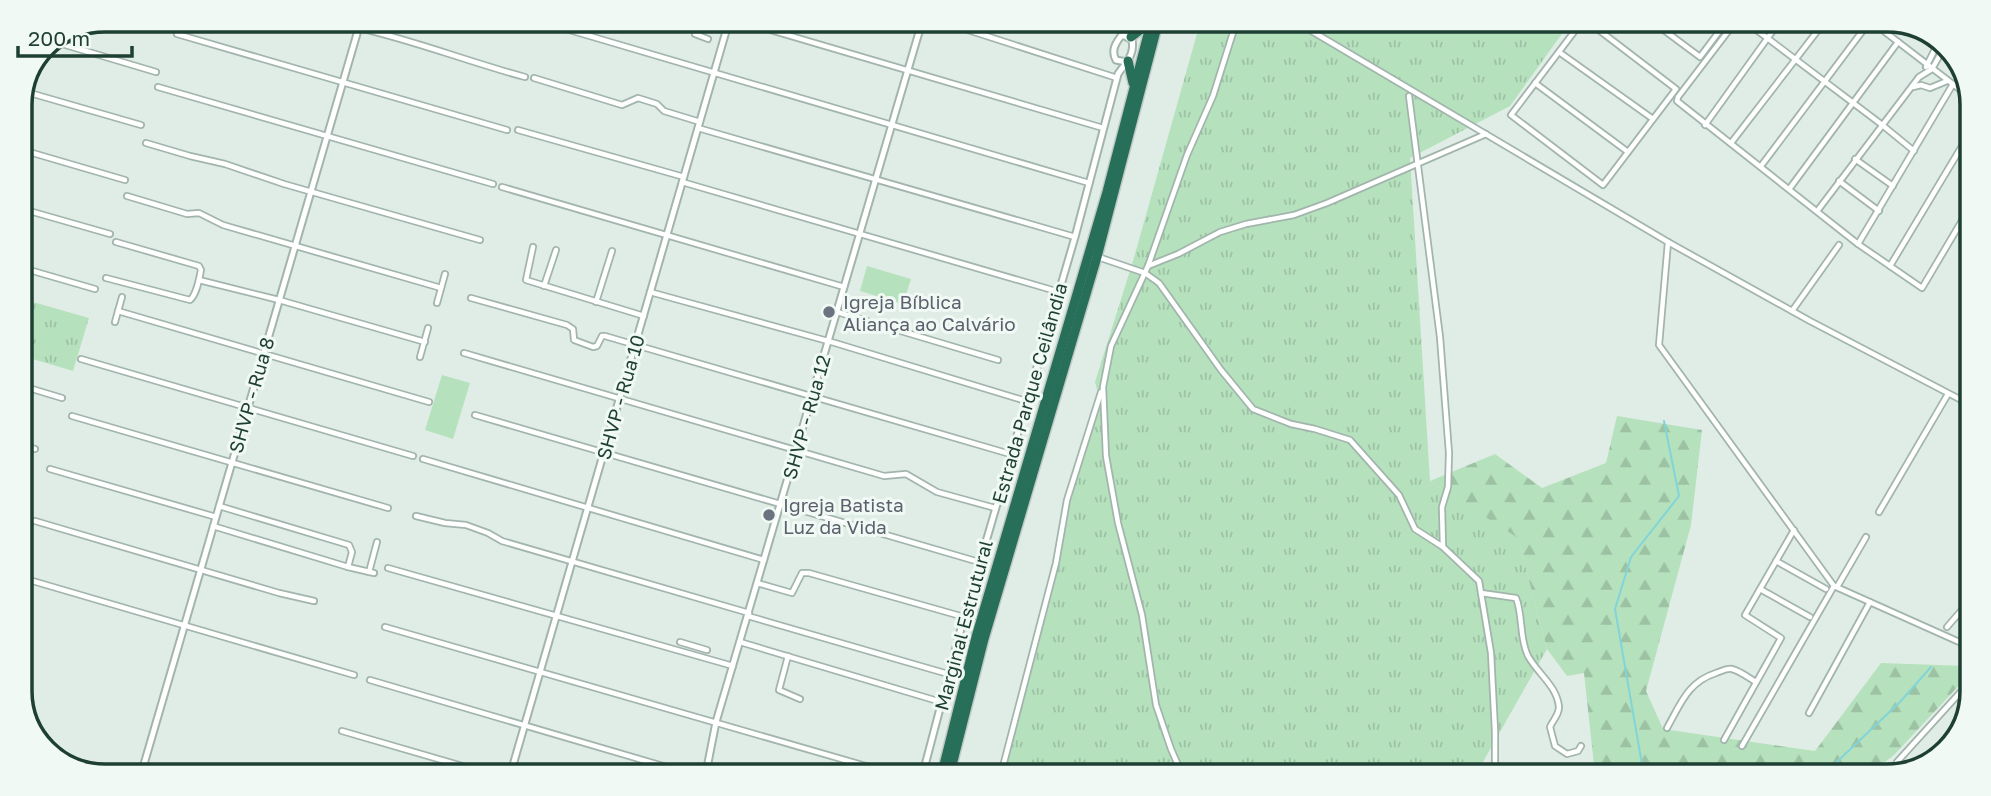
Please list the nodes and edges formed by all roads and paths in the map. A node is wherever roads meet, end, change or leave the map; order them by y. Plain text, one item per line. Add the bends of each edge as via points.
1 (358, 32) edge
2 (370, 32) edge
3 (576, 32) edge
4 (695, 32) edge
5 (726, 32) edge
6 (775, 32) edge
7 (919, 32) edge
8 (976, 32) edge
9 (1128, 32) edge
10 (1135, 32) edge
11 (1147, 32) edge
12 (1156, 32) edge
13 (1233, 32) edge
14 (1312, 32) edge
15 (1574, 32) edge
16 (1601, 32) edge
17 (1666, 32) edge
18 (1719, 32) edge
19 (1728, 32) edge
20 (1760, 32) edge
21 (1772, 32) edge
22 (1817, 32) edge
23 (1862, 32) edge
24 (1884, 32) edge
25 (177, 34) dead end
26 (1127, 37) junction
27 (1768, 38) junction
28 (708, 39) dead end
29 (1898, 42) junction
30 (63, 44) edge
31 (1934, 50) edge
32 (1559, 52) junction
33 (1940, 55) edge
34 (1930, 59) junction
35 (1116, 60) junction
36 (1796, 60) junction
37 (1127, 62) junction
38 (1935, 62) junction
39 (1925, 68) junction
40 (908, 70) junction
41 (1934, 71) junction
42 (156, 72) dead end
43 (714, 73) junction
44 (1118, 75) junction
45 (1919, 76) junction
46 (525, 77) dead end
47 (534, 78) dead end
48 (1824, 81) junction
49 (1951, 82) junction
50 (343, 83) junction
51 (1535, 83) junction
52 (1133, 84) junction
53 (1936, 84) junction
54 (1921, 85) junction
55 (158, 87) dead end
56 (1912, 87) junction
57 (1957, 87) edge
58 (33, 94) edge
59 (1409, 96) dead end
60 (1853, 103) junction
61 (1653, 119) junction
62 (1881, 124) junction
63 (141, 125) dead end
64 (699, 125) junction
65 (891, 125) junction
66 (1705, 125) junction
67 (1103, 128) junction
68 (518, 130) dead end
69 (508, 131) dead end
70 (1487, 134) junction
71 (327, 137) junction
72 (146, 143) dead end
73 (1731, 143) junction
74 (1914, 151) junction
75 (1959, 151) edge
76 (1628, 152) junction
77 (32, 153) edge
78 (1855, 159) junction
79 (1419, 165) junction
80 (1761, 166) junction
81 (876, 178) junction
82 (683, 179) junction
83 (125, 180) dead end
84 (1839, 181) junction
85 (1089, 183) junction
86 (493, 184) dead end
87 (1893, 186) junction
88 (502, 187) dead end
89 (1790, 188) junction
90 (310, 192) junction
91 (127, 196) dead end
92 (1818, 210) junction
93 (1879, 211) junction
94 (32, 212) edge
95 (1959, 226) edge
96 (860, 233) junction
97 (110, 234) dead end
98 (667, 236) junction
99 (1075, 237) junction
100 (480, 240) dead end
101 (116, 242) dead end
102 (1668, 242) junction
103 (1839, 244) dead end
104 (1858, 244) junction
105 (295, 246) junction
106 (533, 247) dead end
107 (556, 250) dead end
108 (612, 251) dead end
109 (1097, 257) junction
110 (1148, 265) junction
111 (1890, 266) junction
112 (32, 271) edge
113 (1145, 273) junction
114 (445, 274) dead end
115 (106, 278) dead end
116 (199, 280) junction
117 (544, 286) junction
118 (441, 288) junction
119 (844, 288) junction
120 (95, 289) dead end
121 (650, 292) junction
122 (1059, 292) junction
123 (122, 297) dead end
124 (471, 298) dead end
125 (279, 300) junction
126 (596, 302) junction
127 (437, 303) dead end
128 (118, 311) junction
129 (1792, 311) junction
130 (837, 312) junction
131 (643, 316) junction
132 (115, 321) dead end
133 (428, 328) dead end
134 (828, 341) junction
135 (425, 342) junction
136 (635, 345) junction
137 (464, 353) dead end
138 (264, 354) junction
139 (420, 357) dead end
140 (82, 359) dead end
141 (998, 360) dead end
142 (1103, 387) junction
143 (32, 389) edge
144 (1948, 394) junction
145 (812, 396) junction
146 (62, 398) dead end
147 (619, 399) junction
148 (1960, 399) edge
149 (1026, 401) junction
150 (429, 402) dead end
151 (248, 409) junction
152 (475, 415) dead end
153 (72, 416) dead end
154 (32, 448) edge
155 (35, 449) dead end
156 (795, 450) junction
157 (604, 453) junction
158 (1010, 454) junction
159 (413, 456) dead end
160 (423, 459) dead end
161 (232, 462) junction
162 (50, 469) dead end
163 (780, 504) junction
164 (219, 506) junction
165 (588, 507) junction
166 (388, 508) dead end
167 (995, 508) junction
168 (1879, 512) dead end
169 (416, 516) dead end
170 (216, 517) junction
171 (36, 521) dead end
172 (213, 526) junction
173 (1794, 530) junction
174 (1866, 537) dead end
175 (377, 542) dead end
176 (1443, 547) junction
177 (764, 560) junction
178 (1776, 561) junction
179 (572, 562) junction
180 (979, 562) junction
181 (348, 567) junction
182 (387, 568) dead end
183 (201, 570) junction
184 (32, 581) edge
185 (757, 583) junction
186 (1836, 586) junction
187 (1760, 589) junction
188 (1826, 589) dead end
189 (1481, 593) junction
190 (314, 601) dead end
191 (1870, 602) junction
192 (1960, 612) edge
193 (748, 614) junction
194 (556, 615) junction
195 (964, 617) junction
196 (1810, 617) dead end
197 (184, 626) junction
198 (385, 626) dead end
199 (1947, 627) dead end
200 (740, 642) junction
201 (1960, 642) edge
202 (707, 650) dead end
203 (682, 651) junction
204 (788, 656) junction
205 (733, 666) junction
206 (541, 670) junction
207 (948, 674) junction
208 (354, 675) dead end
209 (370, 680) dead end
210 (1756, 682) junction
211 (1960, 692) edge
212 (800, 699) dead end
213 (942, 702) junction
214 (1809, 713) dead end
215 (716, 722) junction
216 (524, 727) junction
217 (1667, 728) dead end
218 (342, 731) dead end
219 (1724, 740) dead end
220 (1581, 746) dead end
221 (1742, 746) dead end
222 (1897, 762) dead end
223 (144, 764) edge
224 (455, 764) edge
225 (513, 764) edge
226 (655, 764) edge
227 (708, 764) edge
228 (859, 764) edge
229 (925, 764) edge
230 (944, 764) edge
231 (953, 764) edge
232 (1004, 764) edge
233 (1177, 764) edge
234 (1495, 764) edge

1 - 50 street, SHVP - Rua 8
2 - 46 street
3 - 43 street
4 - 28 street
5 - 43 street, SHVP - Rua 10
6 - 40 street
7 - 40 street, SHVP - Rua 12
8 - 44 street
9 - 26 street
10 - 26 highway
11 - 52 highway, Estrada Parque Ceilândia
12 - 109 highway, Estrada Parque Ceilândia
13 - 110 street
14 - 70 street
15 - 32 street
16 - 61 street via 1676,89
17 - 18 street via 1700,57
19 - 66 street via 1678,97
20 - 27 street
21 - 27 street
22 - 36 street
23 - 48 street
24 - 29 street
25 - 50 street
26 - 35 street, Marginal Estrutural via 1114,46
26 - 37 street via 1133,47
27 - 36 street
27 - 66 street
29 - 39 street
29 - 60 street
30 - 42 street
31 - 34 street
32 - 51 street
32 - 61 street
33 - 38 street
34 - 38 street
34 - 39 street
35 - 37 street
35 - 44 street, Marginal Estrutural
36 - 48 street
36 - 73 street
37 - 44 street, Marginal Estrutural
37 - 52 highway
38 - 41 street
39 - 41 street
39 - 45 street
40 - 65 street, SHVP - Rua 12
40 - 67 street
41 - 49 street
41 - 53 street
43 - 64 street, SHVP - Rua 10
43 - 65 street
44 - 52 street via 1129,74
44 - 67 street, Marginal Estrutural
45 - 54 street
45 - 56 street
47 - 64 street via 621,105 638,98
48 - 60 street
48 - 80 street
49 - 53 street
49 - 57 street
49 - 74 street
50 - 69 street
50 - 71 street, SHVP - Rua 8
51 - 76 street
51 - 76 street via 1511,115 1603,185
52 - 230 highway, Estrada Parque Ceilândia via 1107,192 975,637
53 - 54 street via 1930,88
54 - 56 street
55 - 71 street
56 - 62 street
58 - 63 street
59 - 79 street
60 - 62 street
60 - 89 street
61 - 76 street
62 - 74 street
62 - 78 street
64 - 81 street
64 - 82 street, SHVP - Rua 10
65 - 81 street, SHVP - Rua 12
65 - 85 street
66 - 73 street
67 - 85 street, Marginal Estrutural
68 - 82 street
70 - 79 street
70 - 102 street
71 - 86 street
71 - 90 street, SHVP - Rua 8
72 - 90 street
73 - 80 street
74 - 87 street
75 - 111 street
77 - 83 street
78 - 84 street
78 - 87 street
79 - 110 street via 1294,215 1220,232
79 - 176 street via 1449,453 1442,507
80 - 89 street
81 - 96 street, SHVP - Rua 12
81 - 99 street
82 - 96 street
82 - 98 street, SHVP - Rua 10
84 - 92 street
84 - 93 street
85 - 99 street, Marginal Estrutural
87 - 93 street
88 - 98 street
89 - 92 street
90 - 100 street
90 - 105 street, SHVP - Rua 8
91 - 105 street via 187,214 199,213 223,225
92 - 104 street
93 - 104 street
94 - 97 street
95 - 111 street via 1925,286 1919,287
96 - 119 street, SHVP - Rua 12
96 - 122 street
98 - 119 street
98 - 121 street, SHVP - Rua 10
99 - 122 street, Marginal Estrutural
101 - 116 street via 199,266
102 - 129 street
102 - 173 street via 1659,345
103 - 129 street
104 - 111 street
105 - 118 street
105 - 125 street, SHVP - Rua 8
106 - 117 street via 525,279
107 - 117 street
108 - 126 street
109 - 113 street
109 - 231 highway, Estrada Parque Ceilândia via 984,639
110 - 113 street
112 - 120 street
113 - 142 street via 1111,346
113 - 176 street via 1159,283 1253,409 1350,440 1399,495 1415,529
114 - 118 street
115 - 116 street via 190,300
116 - 125 street
117 - 126 street
118 - 127 street
119 - 130 street, SHVP - Rua 12
121 - 131 street, SHVP - Rua 10
121 - 134 street
122 - 149 street, Marginal Estrutural
123 - 128 street
124 - 136 street via 567,325 573,329 574,340 593,347 603,336
125 - 135 street
125 - 138 street, SHVP - Rua 8
126 - 131 street
128 - 132 street
128 - 138 street
129 - 144 street
130 - 134 street, SHVP - Rua 12
130 - 141 street
131 - 136 street, SHVP - Rua 10
133 - 135 street
134 - 145 street, SHVP - Rua 12
134 - 149 street
135 - 139 street
136 - 145 street
136 - 147 street, SHVP - Rua 10
137 - 147 street
138 - 150 street
138 - 151 street, SHVP - Rua 8
140 - 151 street
142 - 232 street via 1067,500 1056,563
142 - 233 street via 1106,456 1118,523 1142,615 1156,705
143 - 146 street
144 - 148 street
144 - 168 street
145 - 156 street, SHVP - Rua 12
145 - 158 street
147 - 156 street
147 - 157 street, SHVP - Rua 10
149 - 158 street, Marginal Estrutural
151 - 159 street
151 - 161 street, SHVP - Rua 8
152 - 157 street
153 - 161 street
154 - 155 street
156 - 163 street, SHVP - Rua 12
156 - 167 street via 887,477 906,474 937,492
157 - 163 street
157 - 165 street, SHVP - Rua 10
158 - 167 street, Marginal Estrutural
160 - 165 street
161 - 164 street, SHVP - Rua 8
161 - 166 street
162 - 170 street
163 - 177 street, SHVP - Rua 12
163 - 180 street
164 - 170 street, SHVP - Rua 8
164 - 181 street via 349,545
165 - 177 street
165 - 179 street, SHVP - Rua 10
167 - 180 street, Marginal Estrutural
169 - 179 street via 466,525
170 - 172 street, SHVP - Rua 8
171 - 183 street
172 - 181 street
172 - 183 street, SHVP - Rua 8
173 - 178 street
173 - 186 street
174 - 186 street
175 - 181 street via 372,573
176 - 189 street via 1478,579
177 - 185 street, SHVP - Rua 12
178 - 187 street
178 - 188 street
179 - 193 street
179 - 194 street, SHVP - Rua 10
180 - 195 street, Marginal Estrutural
182 - 194 street
183 - 190 street
183 - 197 street, SHVP - Rua 8
184 - 197 street
185 - 193 street, SHVP - Rua 12
185 - 195 street via 792,593 802,573 809,573
186 - 191 street
186 - 221 street
187 - 196 street
187 - 210 street via 1745,615 1781,638
189 - 220 street via 1516,598 1528,656 1557,700 1558,714 1550,727 1555,746 1567,754
189 - 234 street via 1490,653
191 - 201 street
191 - 214 street
192 - 199 street
193 - 200 street, SHVP - Rua 12
193 - 207 street
194 - 203 street
194 - 206 street, SHVP - Rua 10
195 - 207 street, Marginal Estrutural
197 - 208 street
197 - 223 street, SHVP - Rua 8
198 - 206 street
200 - 204 street
200 - 205 street, SHVP - Rua 12
202 - 203 street via 683,642
203 - 205 street
204 - 212 street via 779,690
204 - 213 street
205 - 215 street, SHVP - Rua 12
206 - 215 street
206 - 216 street, SHVP - Rua 10
207 - 213 street, Marginal Estrutural
209 - 216 street
210 - 217 street via 1735,670 1709,675 1687,692
210 - 219 street
211 - 222 street
213 - 229 street, Marginal Estrutural
215 - 227 street, SHVP - Rua 12
215 - 228 street
216 - 225 street, SHVP - Rua 10
216 - 226 street
218 - 224 street

